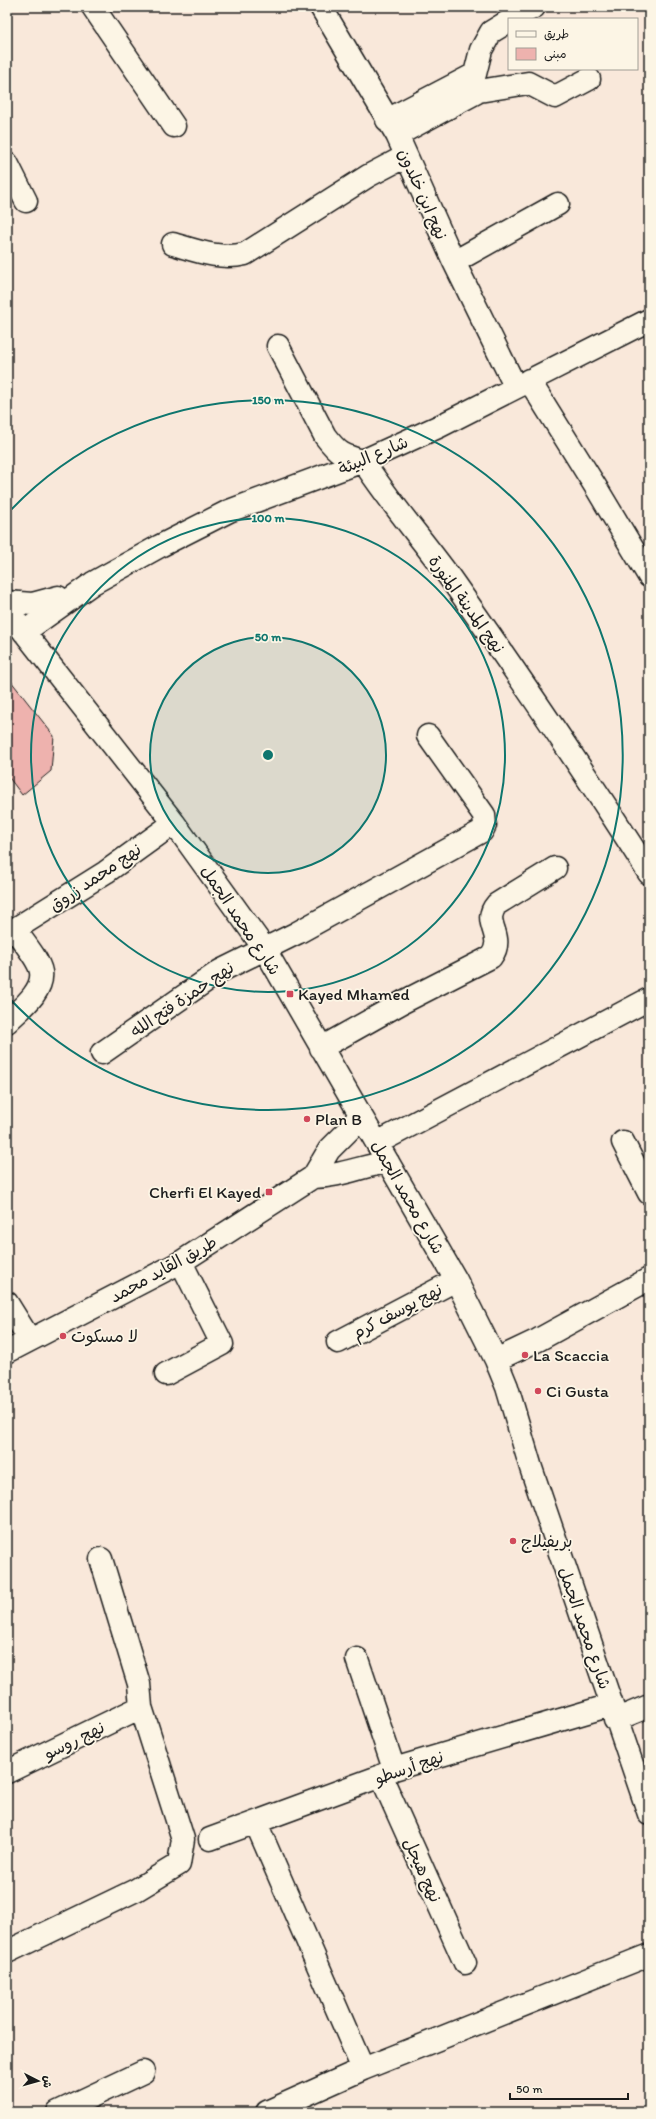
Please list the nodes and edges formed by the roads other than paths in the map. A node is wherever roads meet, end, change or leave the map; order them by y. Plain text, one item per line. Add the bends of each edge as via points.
1 (93, 7) edge
2 (321, 7) edge
3 (534, 7) edge
4 (515, 18) edge
5 (508, 22) edge
6 (589, 79) dead end
7 (174, 126) dead end
8 (392, 128) junction
9 (406, 156) junction
10 (7, 163) edge
11 (26, 201) dead end
12 (558, 204) dead end
13 (173, 244) dead end
14 (454, 262) junction
15 (649, 320) edge
16 (278, 346) dead end
17 (522, 383) junction
18 (363, 461) junction
19 (649, 576) edge
20 (62, 600) junction
21 (7, 602) edge
22 (16, 622) edge
23 (46, 660) junction
24 (428, 736) dead end
25 (174, 823) junction
26 (555, 868) dead end
27 (649, 873) edge
28 (11, 932) edge
29 (264, 948) junction
30 (649, 1000) edge
31 (7, 1022) edge
32 (321, 1048) junction
33 (102, 1053) dead end
34 (360, 1114) junction
35 (623, 1142) dead end
36 (377, 1143) junction
37 (388, 1162) junction
38 (313, 1178) junction
39 (649, 1194) edge
40 (181, 1262) junction
41 (649, 1279) edge
42 (456, 1280) junction
43 (7, 1303) edge
44 (30, 1340) junction
45 (338, 1342) dead end
46 (7, 1352) edge
47 (496, 1360) junction
48 (166, 1374) dead end
49 (101, 1559) dead end
50 (357, 1659) dead end
51 (649, 1706) edge
52 (141, 1707) junction
53 (613, 1712) junction
54 (7, 1772) edge
55 (387, 1773) junction
56 (649, 1814) edge
57 (256, 1823) junction
58 (210, 1839) dead end
59 (7, 1952) edge
60 (649, 1955) edge
61 (465, 1963) dead end
62 (363, 2069) junction
63 (143, 2072) dead end
64 (293, 2106) edge
65 (58, 2112) edge
66 (267, 2112) edge

1 - 7 street
2 - 8 street, نهج ابن خلدون
3 - 4 street
5 - 8 street via 491,32 481,50 475,74
6 - 8 street via 555,97 528,83 479,91
8 - 9 street, نهج ابن خلدون
9 - 13 street via 368,176 245,254 232,257 218,256
9 - 14 street, نهج ابن خلدون
10 - 11 street
12 - 14 street
14 - 17 street, نهج ابن خلدون
15 - 17 street, شارع البيئة
16 - 18 street via 325,436 344,456
17 - 18 street, شارع البيئة via 440,426
17 - 19 street, نهج ابن خلدون via 597,489
18 - 20 street, شارع البيئة via 229,511
18 - 27 street, نهج المدينة المنورة via 540,705
20 - 21 street via 32,604
20 - 22 street, شارع البيئة
20 - 23 street via 52,624
22 - 23 street, شارع محمد الجمل
23 - 25 street, شارع محمد الجمل
24 - 29 street, نهج حمزة فتح الله via 484,815 485,825 482,831 304,929
25 - 28 street, نهج محمد زروق via 106,872
25 - 29 street, شارع محمد الجمل
26 - 32 street via 497,904 492,910 491,919 498,943 491,957
28 - 31 street, نهج محمد زروق via 41,971 38,987
29 - 32 street, شارع محمد الجمل
29 - 33 street, نهج حمزة فتح الله via 220,971
30 - 36 street
32 - 34 street, شارع محمد الجمل
34 - 36 street, شارع محمد الجمل
34 - 38 street, طريق القايد محمد via 351,1128 329,1150
35 - 39 street
36 - 37 street, شارع محمد الجمل
37 - 38 street, طريق القايد محمد via 329,1177
37 - 42 street, شارع محمد الجمل
38 - 40 street, طريق القايد محمد
40 - 44 street, طريق القايد محمد
40 - 48 street via 222,1344
41 - 47 street
42 - 45 street, نهج يوسف كرم
42 - 47 street, شارع محمد الجمل
43 - 44 street
44 - 46 street, طريق القايد محمد
47 - 53 street, شارع محمد الجمل
49 - 52 street via 139,1684
50 - 55 street, نهج هيجل
51 - 53 street, نهج أرسطو
52 - 54 street, نهج روسو
52 - 59 street via 184,1839 179,1864 136,1890
53 - 55 street, نهج أرسطو
53 - 56 street, شارع محمد الجمل
55 - 57 street, نهج أرسطو
55 - 61 street, نهج هيجل
57 - 58 street, نهج أرسطو
57 - 62 street
60 - 62 street
62 - 64 street
63 - 65 street
64 - 66 street

